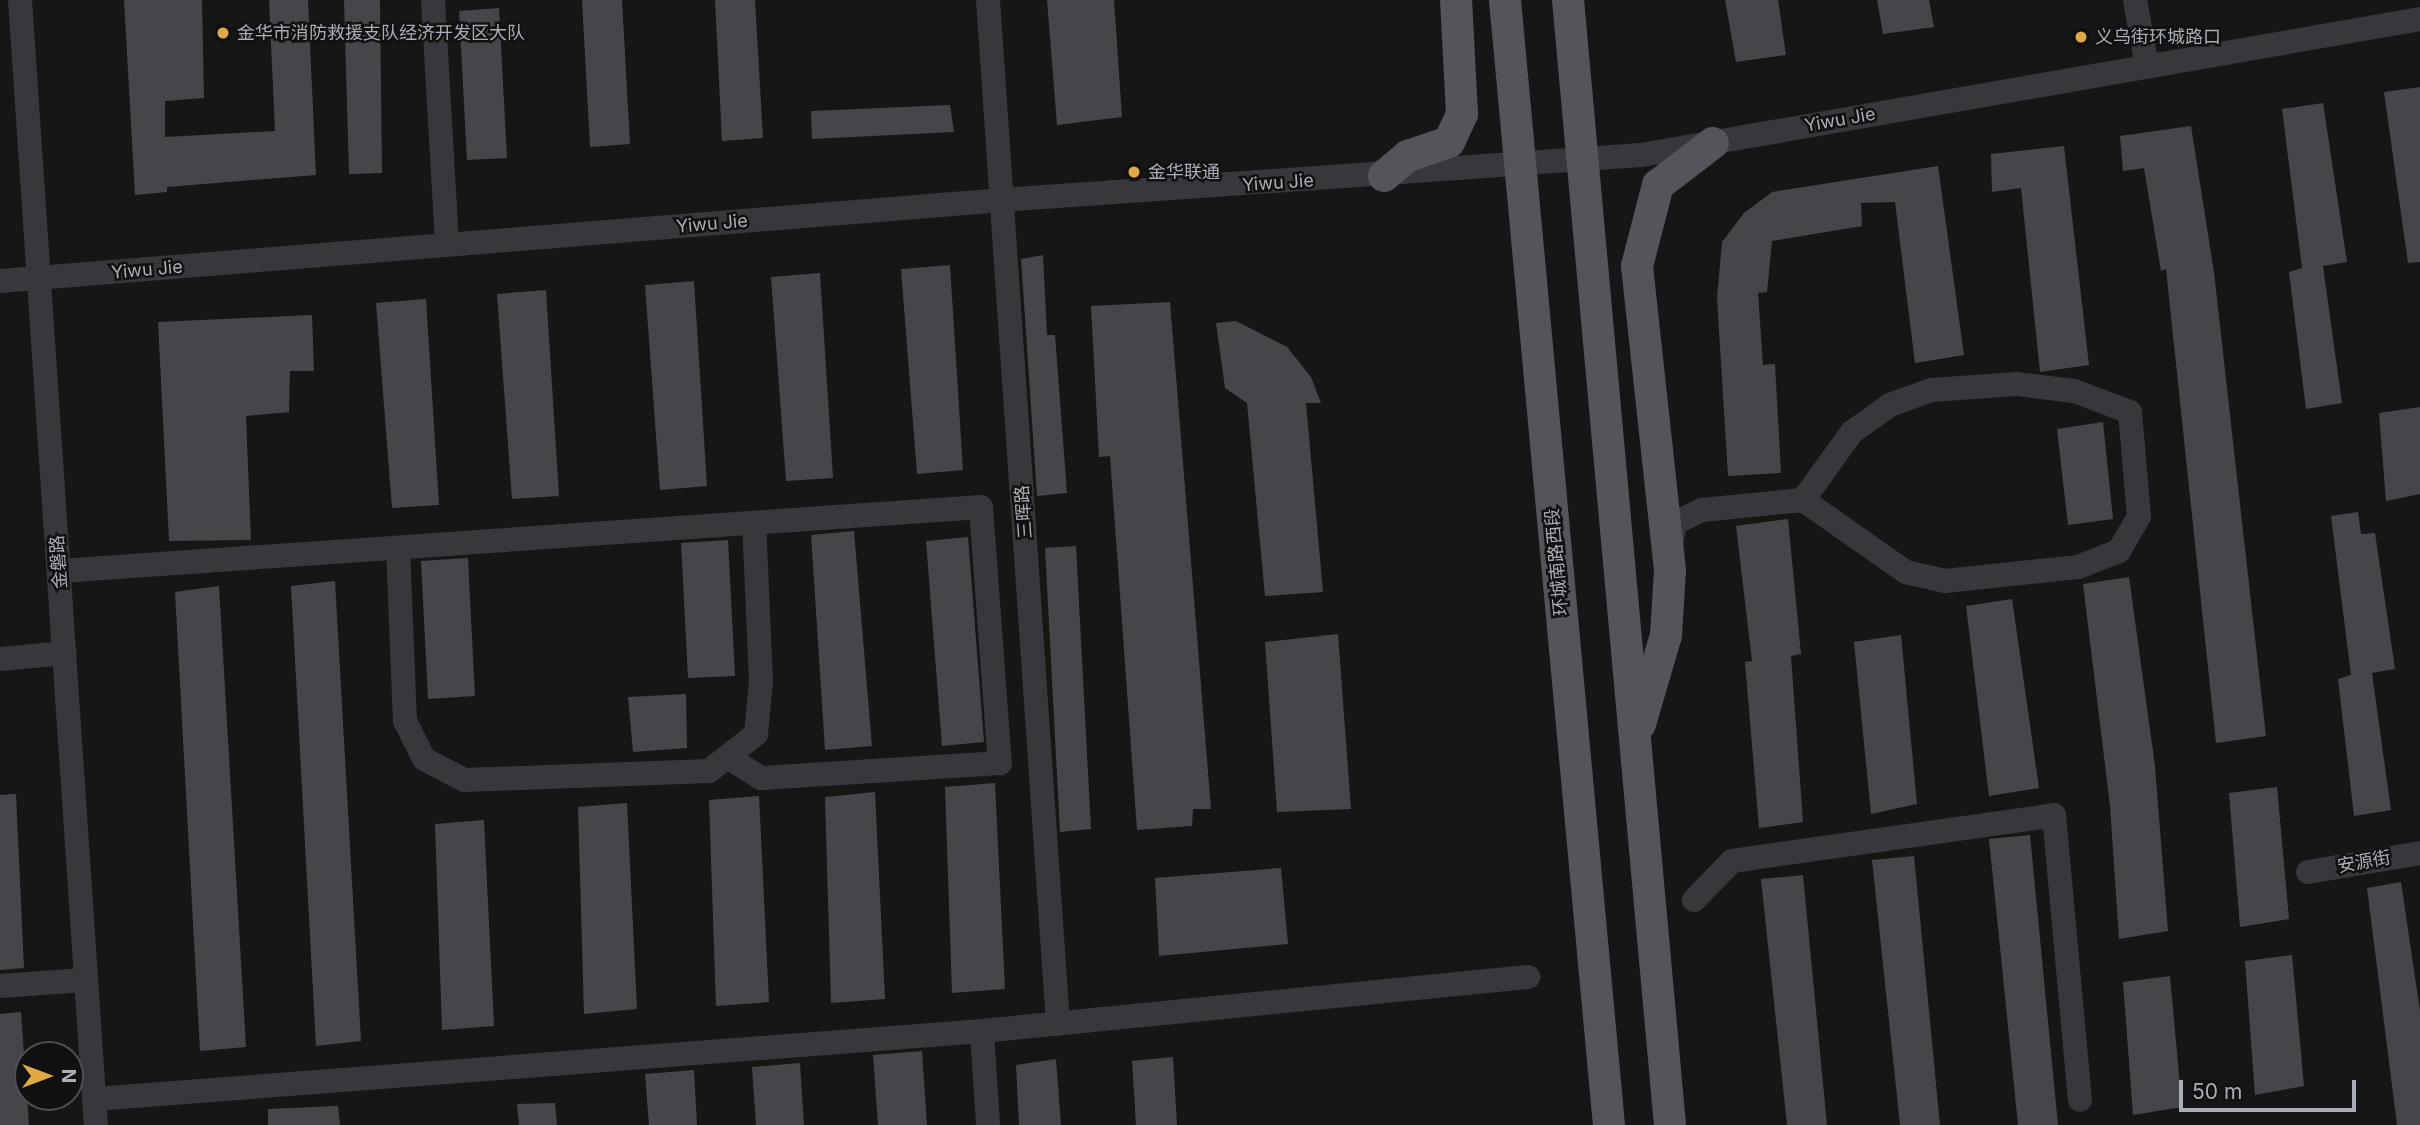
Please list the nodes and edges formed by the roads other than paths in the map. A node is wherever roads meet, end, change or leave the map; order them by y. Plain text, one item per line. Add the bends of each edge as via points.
1 (20, 0) edge
2 (433, 0) edge
3 (988, 0) edge
4 (1456, 0) edge
5 (1505, 0) edge
6 (1568, 0) edge
7 (2134, 0) edge
8 (2420, 19) edge
9 (2147, 67) junction
10 (1713, 142) junction
11 (1583, 159) junction
12 (1521, 165) junction
13 (1384, 176) junction
14 (1003, 200) junction
15 (447, 245) junction
16 (42, 278) junction
17 (0, 281) edge
18 (1802, 500) junction
19 (754, 523) junction
20 (398, 548) junction
21 (1669, 556) junction
22 (60, 571) junction
23 (65, 653) junction
24 (0, 659) edge
25 (1635, 742) junction
26 (727, 757) junction
27 (2420, 853) edge
28 (2308, 872) dead end
29 (1694, 900) dead end
30 (1528, 977) dead end
31 (85, 980) junction
32 (0, 986) edge
33 (1058, 1024) junction
34 (982, 1031) junction
35 (95, 1099) junction
36 (2080, 1100) dead end
37 (96, 1125) edge
38 (988, 1125) edge
39 (1609, 1125) edge
40 (1670, 1125) edge

1 - 16 street, 金磐路
2 - 15 street
3 - 14 street, 三晖路
4 - 13 main road via 1462,114 1449,142 1408,156
5 - 12 main road, 环城南路西段
6 - 11 main road
7 - 9 street
8 - 9 street, Yiwu Jie
9 - 10 street, Yiwu Jie
10 - 11 street, Yiwu Jie
10 - 21 main road via 1658,185 1637,266
11 - 12 street, Yiwu Jie
11 - 25 main road
12 - 13 street, Yiwu Jie
12 - 39 main road, 环城南路西段
13 - 14 street, Yiwu Jie
14 - 15 street, Yiwu Jie
14 - 33 street, 三晖路
15 - 16 street, Yiwu Jie
16 - 17 street, Yiwu Jie
16 - 22 street, 金磐路
18 - 18 street via 1906,572 1945,581 2078,567 2119,551 2139,517 2130,412 2074,391 2017,384 1931,390 1890,405 1852,432
18 - 21 street via 1702,510 1675,523
19 - 20 street
19 - 26 street via 761,681 756,734
19 - 26 street via 981,508 1000,763 761,778
20 - 22 street
20 - 26 street via 405,721 424,759 464,780 709,771
21 - 25 main road via 1665,635
22 - 23 street, 金磐路
23 - 24 street
23 - 31 street, 金磐路
25 - 40 main road
27 - 28 street, 安源街
29 - 36 street via 1732,861 2054,815
30 - 33 street
31 - 32 street
31 - 35 street, 金磐路
33 - 34 street
34 - 35 street
34 - 38 street
35 - 37 street, 金磐路

